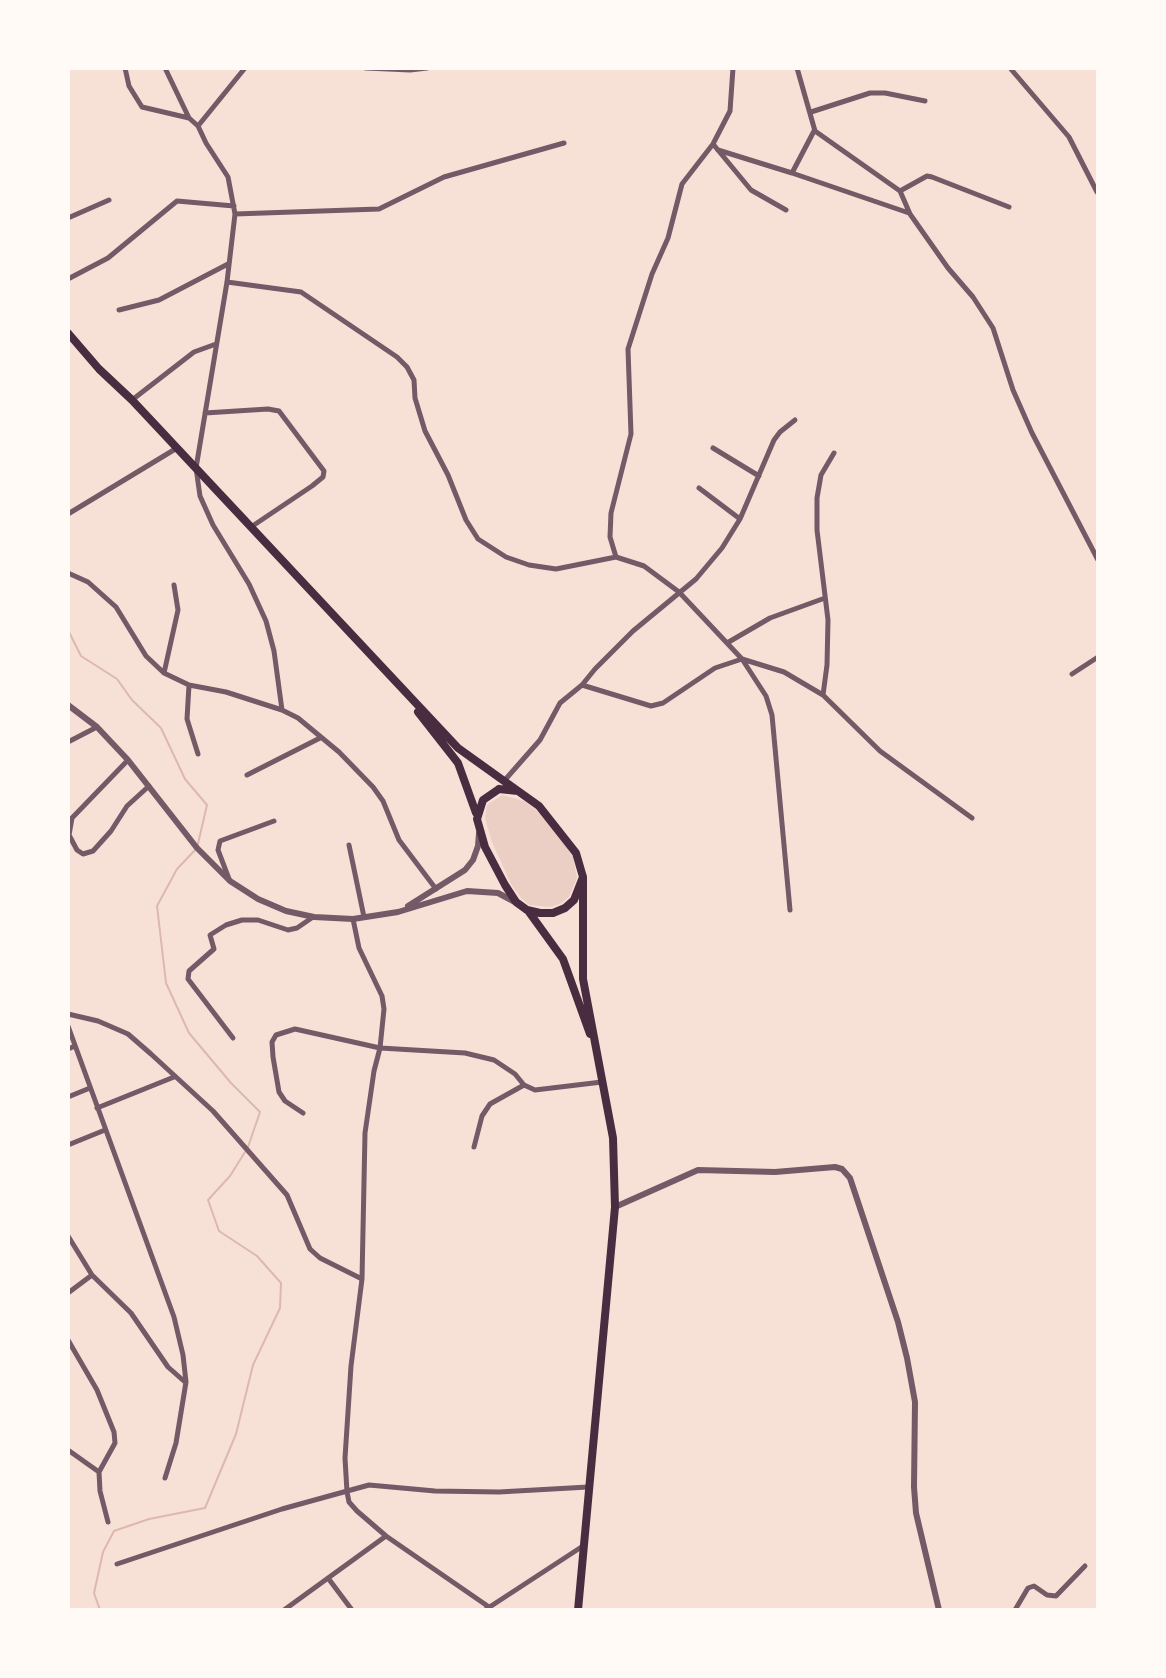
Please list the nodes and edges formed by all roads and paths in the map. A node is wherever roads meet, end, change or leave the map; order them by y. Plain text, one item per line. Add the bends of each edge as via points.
1 (125, 68) edge
2 (165, 68) edge
3 (245, 68) edge
4 (366, 68) edge
5 (427, 68) edge
6 (733, 68) edge
7 (797, 68) edge
8 (1010, 68) edge
9 (925, 101) dead end
10 (811, 112) junction
11 (189, 118) junction
12 (198, 126) junction
13 (815, 131) junction
14 (564, 143) dead end
15 (713, 144) junction
16 (718, 150) junction
17 (792, 173) junction
18 (900, 191) junction
19 (1097, 192) edge
20 (109, 200) dead end
21 (234, 206) junction
22 (1009, 207) dead end
23 (786, 210) dead end
24 (235, 214) junction
25 (910, 214) junction
26 (68, 218) edge
27 (229, 264) junction
28 (68, 279) edge
29 (227, 282) junction
30 (119, 310) dead end
31 (68, 333) edge
32 (216, 344) junction
33 (132, 400) junction
34 (205, 413) junction
35 (795, 420) dead end
36 (177, 448) junction
37 (713, 448) dead end
38 (834, 453) dead end
39 (196, 468) junction
40 (759, 476) junction
41 (699, 488) dead end
42 (68, 514) edge
43 (740, 519) junction
44 (250, 527) junction
45 (616, 557) junction
46 (1098, 560) edge
47 (68, 573) edge
48 (174, 585) dead end
49 (679, 592) junction
50 (825, 598) junction
51 (727, 643) junction
52 (1098, 657) edge
53 (742, 659) junction
54 (164, 673) junction
55 (1072, 674) dead end
56 (396, 683) junction
57 (189, 685) junction
58 (582, 685) junction
59 (823, 695) junction
60 (68, 705) edge
61 (282, 710) junction
62 (97, 727) junction
63 (320, 738) junction
64 (68, 742) edge
65 (198, 754) dead end
66 (128, 760) junction
67 (247, 775) dead end
68 (503, 782) junction
69 (149, 785) junction
70 (518, 791) junction
71 (972, 818) dead end
72 (274, 821) dead end
73 (478, 824) junction
74 (349, 845) dead end
75 (583, 877) junction
76 (230, 881) junction
77 (436, 889) junction
78 (516, 902) junction
79 (527, 910) junction
80 (790, 910) dead end
81 (398, 912) junction
82 (314, 917) junction
83 (364, 917) junction
84 (353, 919) junction
85 (68, 1014) edge
86 (68, 1026) edge
87 (233, 1038) dead end
88 (75, 1046) junction
89 (380, 1048) junction
90 (68, 1049) edge
91 (596, 1050) junction
92 (174, 1077) junction
93 (603, 1082) junction
94 (524, 1085) junction
95 (90, 1088) junction
96 (68, 1097) edge
97 (97, 1108) junction
98 (303, 1113) dead end
99 (105, 1130) junction
100 (68, 1145) edge
101 (474, 1147) dead end
102 (615, 1207) junction
103 (68, 1236) edge
104 (92, 1275) junction
105 (362, 1279) junction
106 (68, 1293) edge
107 (68, 1340) edge
108 (186, 1382) junction
109 (68, 1450) edge
110 (99, 1472) junction
111 (165, 1478) dead end
112 (589, 1487) junction
113 (347, 1492) junction
114 (108, 1522) dead end
115 (386, 1536) junction
116 (584, 1545) junction
117 (117, 1564) dead end
118 (1085, 1566) dead end
119 (328, 1578) junction
120 (487, 1609) edge
121 (284, 1610) edge
122 (352, 1610) edge
123 (578, 1610) edge
124 (939, 1610) edge
125 (1015, 1610) edge

1 - 11 street via 142,107
2 - 11 street
3 - 12 street
4 - 5 street
6 - 15 street via 730,111
7 - 10 street
8 - 19 street via 1069,137
9 - 10 street via 870,93
10 - 13 street
11 - 12 street
12 - 21 street via 228,177
13 - 17 street
13 - 18 street
14 - 24 street via 444,177 379,209
15 - 16 street
15 - 45 street via 682,184 628,349 631,434 611,513
16 - 17 street
16 - 23 street via 751,190
17 - 25 street
18 - 22 street via 927,176
18 - 25 street
20 - 26 street
21 - 24 street
21 - 28 street via 177,201 108,258
24 - 27 street
25 - 46 street via 993,328 1032,433
27 - 29 street
27 - 30 street via 159,300
29 - 32 street
29 - 45 street via 301,292 407,367 425,431 478,539 506,557 556,569
31 - 33 main road
32 - 33 street via 194,352
32 - 34 street
33 - 36 main road
34 - 39 street
34 - 44 street via 279,411 324,471 312,486
35 - 40 street via 774,440
36 - 39 main road
36 - 42 street
37 - 40 street
38 - 50 street via 821,475 817,498
39 - 44 main road
39 - 61 street via 200,496 213,525 266,621
40 - 43 street
41 - 43 street
43 - 49 street via 722,548
44 - 56 main road
45 - 49 street via 644,566
47 - 54 street via 88,582 116,607 146,656
48 - 54 street via 176,621
49 - 51 street
49 - 58 street
50 - 51 street via 770,618
50 - 59 street
51 - 53 street
52 - 55 street
53 - 58 street via 715,668 651,706
53 - 59 street via 784,672
53 - 80 street via 772,715
54 - 57 street
56 - 68 main road via 458,748
56 - 73 main road via 458,763
57 - 61 street
57 - 65 street via 187,719
58 - 68 street via 560,703 540,740
59 - 71 street via 880,751
60 - 62 street
61 - 63 street
62 - 64 street
62 - 66 street
63 - 67 street
63 - 77 street via 373,787 399,840
66 - 69 street
66 - 69 street via 72,818 69,835 77,850 93,851
68 - 70 main road
69 - 76 street
70 - 73 main road via 491,793 478,809
70 - 75 main road via 566,837
72 - 76 street via 220,841 218,850
73 - 77 street via 473,860
73 - 78 main road
74 - 83 street
75 - 79 main road via 565,908 553,913
75 - 91 main road via 581,961
76 - 82 street via 286,911
77 - 81 street
78 - 79 main road
78 - 81 street via 498,893 467,891
79 - 91 main road via 563,959
81 - 83 street
82 - 84 street
82 - 87 street via 288,930 242,920 210,935 214,949 189,971 188,979
83 - 84 street
84 - 89 street via 359,948 382,996
85 - 92 street via 128,1034
86 - 88 street
88 - 90 street
88 - 95 street
89 - 94 street via 494,1060
89 - 98 street via 295,1029 276,1035 272,1042 279,1092
89 - 105 street via 365,1133
91 - 93 main road
92 - 97 street
92 - 105 street via 213,1111 287,1195 310,1249
93 - 94 street via 535,1090
93 - 102 main road via 613,1138
94 - 101 street via 490,1104
95 - 96 street
95 - 97 street
97 - 99 street
99 - 100 street
99 - 108 street via 174,1317
102 - 112 main road
102 - 124 street via 698,1170 835,1167 850,1178 907,1358 915,1402 916,1513
103 - 104 street
104 - 106 street
104 - 108 street via 131,1313 168,1367
105 - 113 street via 351,1366
107 - 110 street via 114,1432 115,1443
108 - 111 street
109 - 110 street
110 - 114 street
112 - 113 street via 499,1492 369,1485
112 - 116 main road
113 - 115 street via 349,1502
113 - 117 street
115 - 119 street
115 - 120 street
116 - 120 street
116 - 123 main road
118 - 125 street via 1056,1596 1028,1588
119 - 121 street
119 - 122 street

